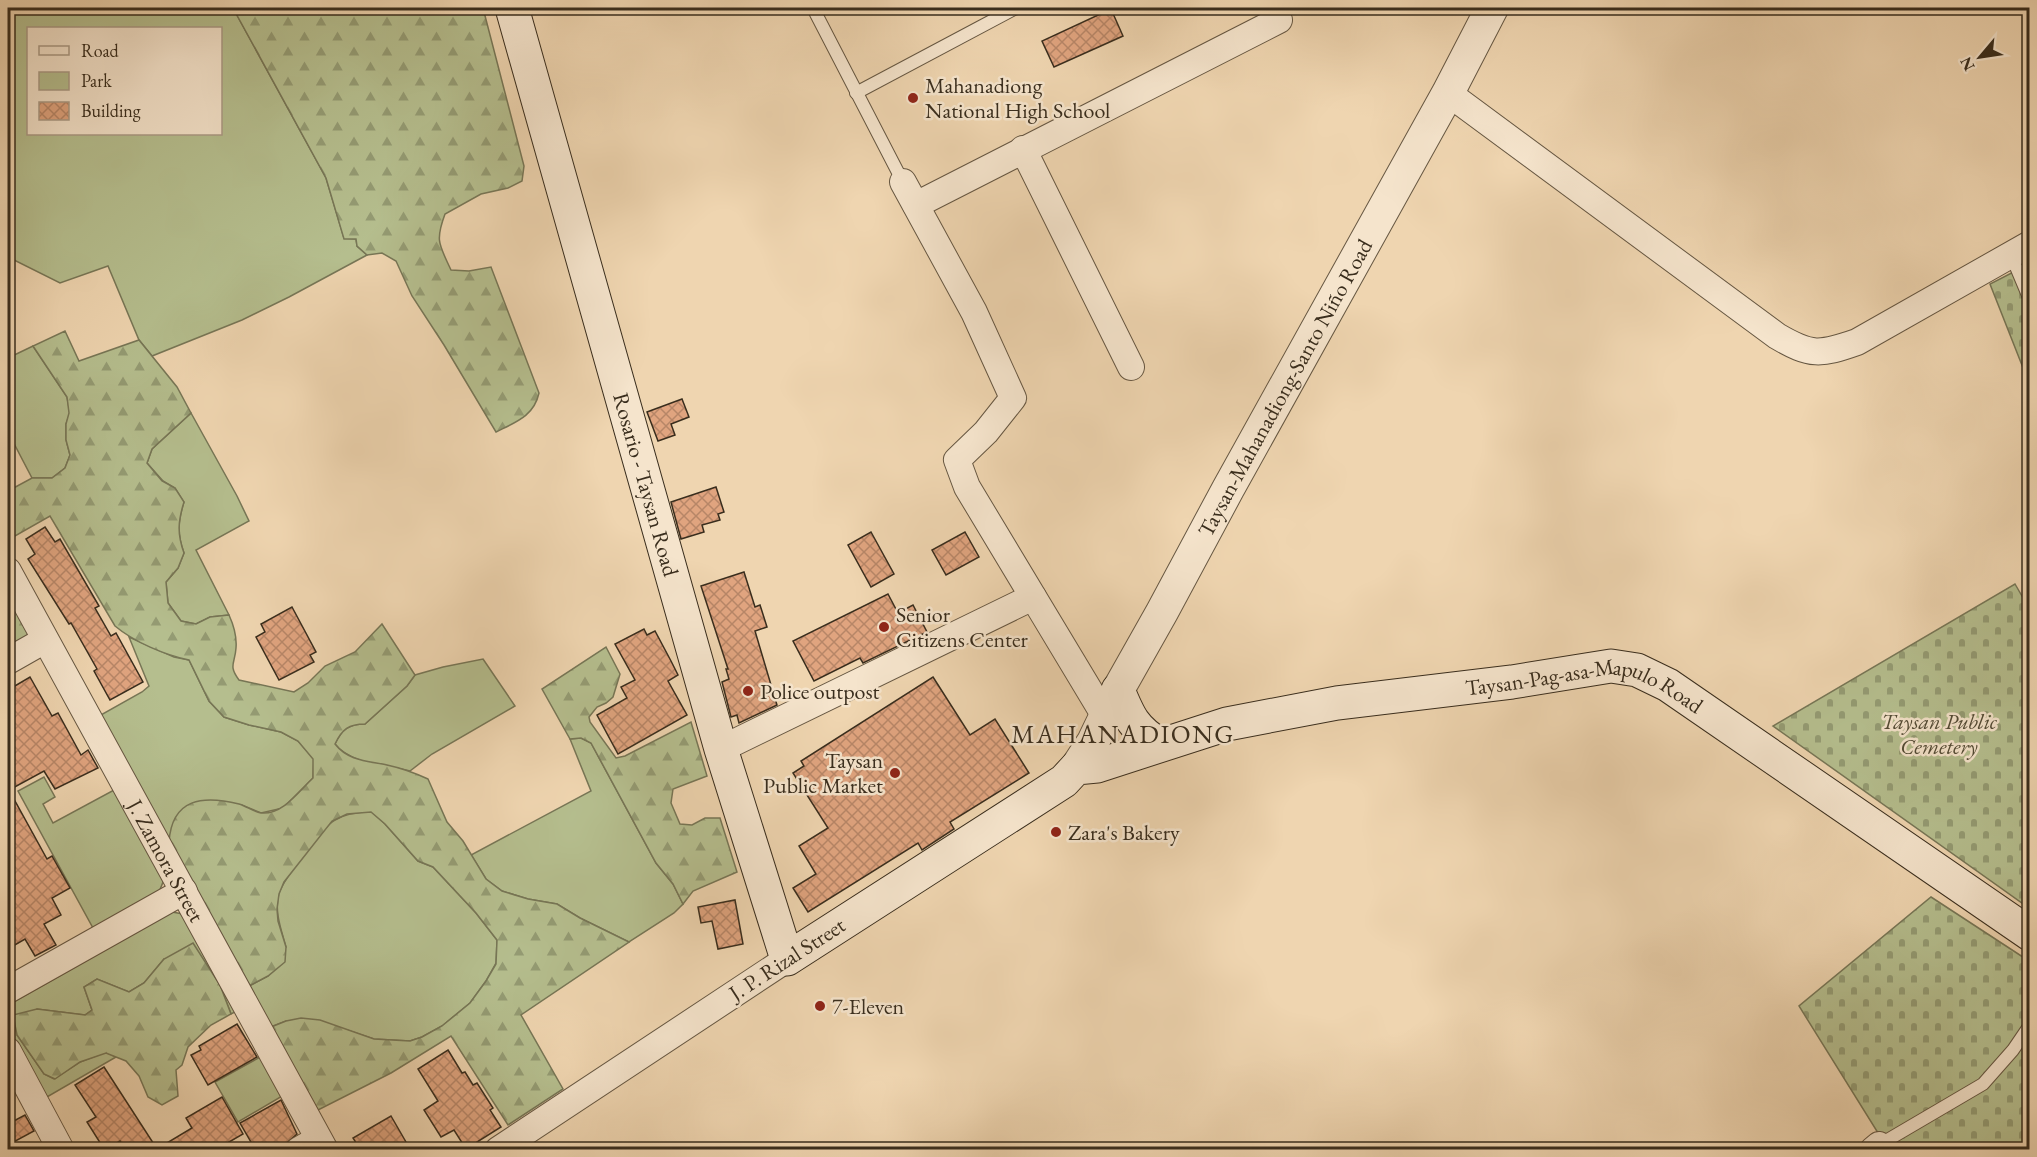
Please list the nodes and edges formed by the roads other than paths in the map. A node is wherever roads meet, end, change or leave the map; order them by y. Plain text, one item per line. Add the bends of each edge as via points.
1 (512, 8) edge
2 (813, 8) edge
3 (1016, 8) edge
4 (1492, 8) edge
5 (1279, 20) dead end
6 (855, 93) junction
7 (1448, 93) junction
8 (1023, 149) junction
9 (903, 182) joint
10 (916, 205) junction
11 (2020, 249) edge
12 (2030, 300) edge
13 (1131, 368) dead end
14 (8, 571) edge
15 (1033, 597) junction
16 (45, 640) junction
17 (8, 662) edge
18 (1112, 704) junction
19 (1160, 744) junction
20 (721, 749) junction
21 (1076, 768) junction
22 (184, 891) junction
23 (2030, 934) edge
24 (787, 959) junction
25 (8, 990) edge
26 (2030, 1025) edge
27 (8, 1051) edge
28 (314, 1146) edge
29 (1876, 1147) edge
30 (61, 1149) edge
31 (498, 1149) edge

1 - 20 main road, Rosario - Taysan Road
2 - 6 lane
3 - 6 lane
4 - 7 street, Taysan-Mahanadiong-Santo Niño Road
5 - 8 street
6 - 9 lane
7 - 11 street via 1777,336 1812,352 1857,342
7 - 18 street, Taysan-Mahanadiong-Santo Niño Road
8 - 10 street
8 - 13 street
9 - 10 street
10 - 15 street via 974,312 1013,398 957,460 968,487
11 - 12 lane
14 - 16 street, J. Zamora Street
15 - 18 street
15 - 20 street
16 - 17 street
16 - 22 street, J. Zamora Street
18 - 19 main road via 1127,712 1143,734
18 - 21 street, Taysan-Mahanadiong-Santo Niño Road
19 - 21 main road, Taysan-Pag-asa-Mapulo Road
19 - 23 main road, Taysan-Pag-asa-Mapulo Road via 1227,724 1337,703 1611,666 1637,670 1668,685
20 - 24 main road, Rosario - Taysan Road
21 - 24 main road, J. P. Rizal Street via 1064,781
22 - 25 street
22 - 28 street, J. Zamora Street
24 - 31 street, J. P. Rizal Street
26 - 29 lane via 1983,1084
27 - 30 street

